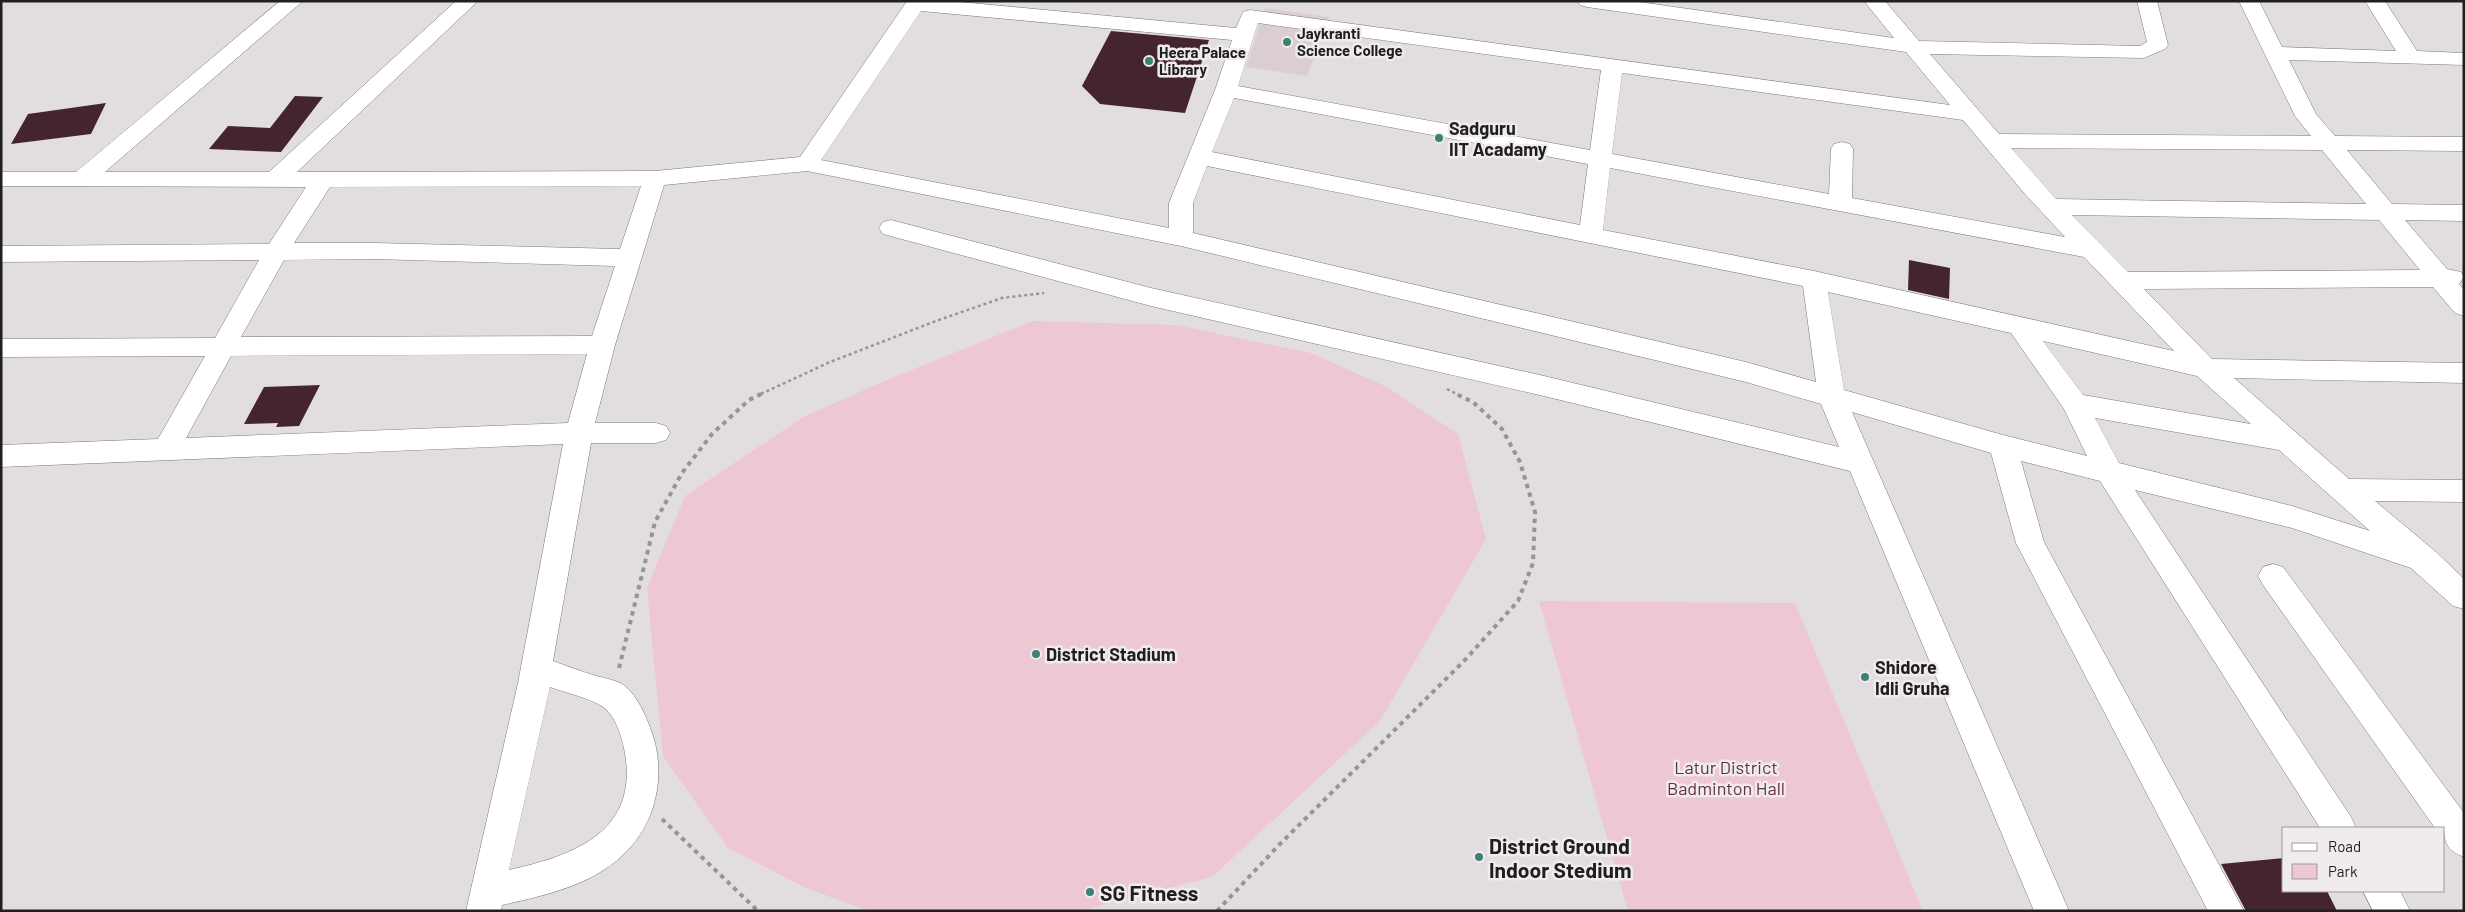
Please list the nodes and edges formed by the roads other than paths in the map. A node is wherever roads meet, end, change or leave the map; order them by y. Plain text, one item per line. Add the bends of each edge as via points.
1 (293, 1) edge
2 (468, 1) edge
3 (1586, 1) edge
4 (1874, 1) edge
5 (2147, 1) edge
6 (2249, 1) edge
7 (2375, 1) edge
8 (916, 3) edge
9 (1250, 17) edge
10 (1913, 47) junction
11 (2275, 53) junction
12 (2410, 57) junction
13 (2464, 58) edge
14 (1612, 66) junction
15 (1226, 90) junction
16 (1969, 114) junction
17 (1993, 142) junction
18 (2328, 144) junction
19 (2464, 144) edge
20 (1842, 149) dead end
21 (1200, 156) junction
22 (1601, 159) junction
23 (807, 164) junction
24 (655, 178) junction
25 (1, 179) edge
26 (82, 179) junction
27 (275, 180) junction
28 (323, 180) junction
29 (1840, 202) junction
30 (2051, 207) junction
31 (2386, 213) junction
32 (2464, 213) edge
33 (891, 228) dead end
34 (1590, 236) junction
35 (1181, 238) junction
36 (2091, 250) junction
37 (276, 252) junction
38 (1, 254) edge
39 (630, 258) junction
40 (2439, 278) junction
41 (2464, 278) edge
42 (1814, 280) junction
43 (2121, 281) junction
44 (2464, 308) edge
45 (2019, 326) junction
46 (602, 345) junction
47 (1, 348) edge
48 (225, 348) junction
49 (2205, 368) junction
50 (2464, 374) edge
51 (1832, 398) junction
52 (2075, 404) junction
53 (579, 433) junction
54 (656, 433) dead end
55 (2289, 442) junction
56 (2003, 446) junction
57 (166, 449) junction
58 (1, 456) edge
59 (1860, 463) junction
60 (2110, 472) junction
61 (2343, 490) junction
62 (2464, 491) edge
63 (2426, 561) junction
64 (2273, 576) dead end
65 (2464, 597) edge
66 (536, 669) junction
67 (2339, 827) edge
68 (2464, 841) edge
69 (2381, 892) edge
70 (486, 901) edge
71 (2052, 911) edge
72 (2227, 911) edge
73 (2393, 911) edge

1 - 26 street
2 - 27 street
3 - 10 street
4 - 10 street
5 - 10 street via 2158,45 2144,52
6 - 11 street
7 - 12 street
8 - 9 street
8 - 23 street
9 - 14 street
9 - 15 street
10 - 16 street
11 - 12 street
11 - 18 street via 2306,116
12 - 13 street
14 - 16 street
14 - 22 street
15 - 21 street
15 - 22 street
16 - 17 street
17 - 18 street
17 - 30 street
18 - 19 street
18 - 31 street
20 - 29 street
21 - 34 street
21 - 35 street via 1181,203
22 - 29 street
22 - 34 street
23 - 24 street
23 - 35 street
24 - 28 street
24 - 39 street
25 - 26 street
26 - 27 street
27 - 28 street
28 - 37 street
29 - 36 street
30 - 31 street
30 - 36 street
31 - 32 street
31 - 40 street
33 - 59 street via 1151,297 1535,384
34 - 42 street
35 - 51 street via 1746,372
36 - 43 street
37 - 38 street
37 - 39 street via 500,253
37 - 48 street
39 - 46 street
40 - 41 street
40 - 43 street
40 - 44 street
42 - 45 street
42 - 51 street
43 - 49 street
45 - 49 street
45 - 52 street
46 - 48 street
46 - 53 street
47 - 48 street
48 - 57 street
49 - 50 street
49 - 55 street
51 - 56 street
51 - 59 street
52 - 55 street
52 - 60 street
53 - 54 street
53 - 57 street
53 - 66 street
55 - 61 street
56 - 60 street
56 - 72 street via 2030,543
57 - 58 street
59 - 71 street
60 - 63 street via 2292,517
60 - 67 street
61 - 62 street
61 - 63 street
63 - 65 street
64 - 68 street
66 - 70 street
66 - 70 street via 612,695 638,736 644,770 640,798 628,827 603,853 577,868
69 - 73 street

